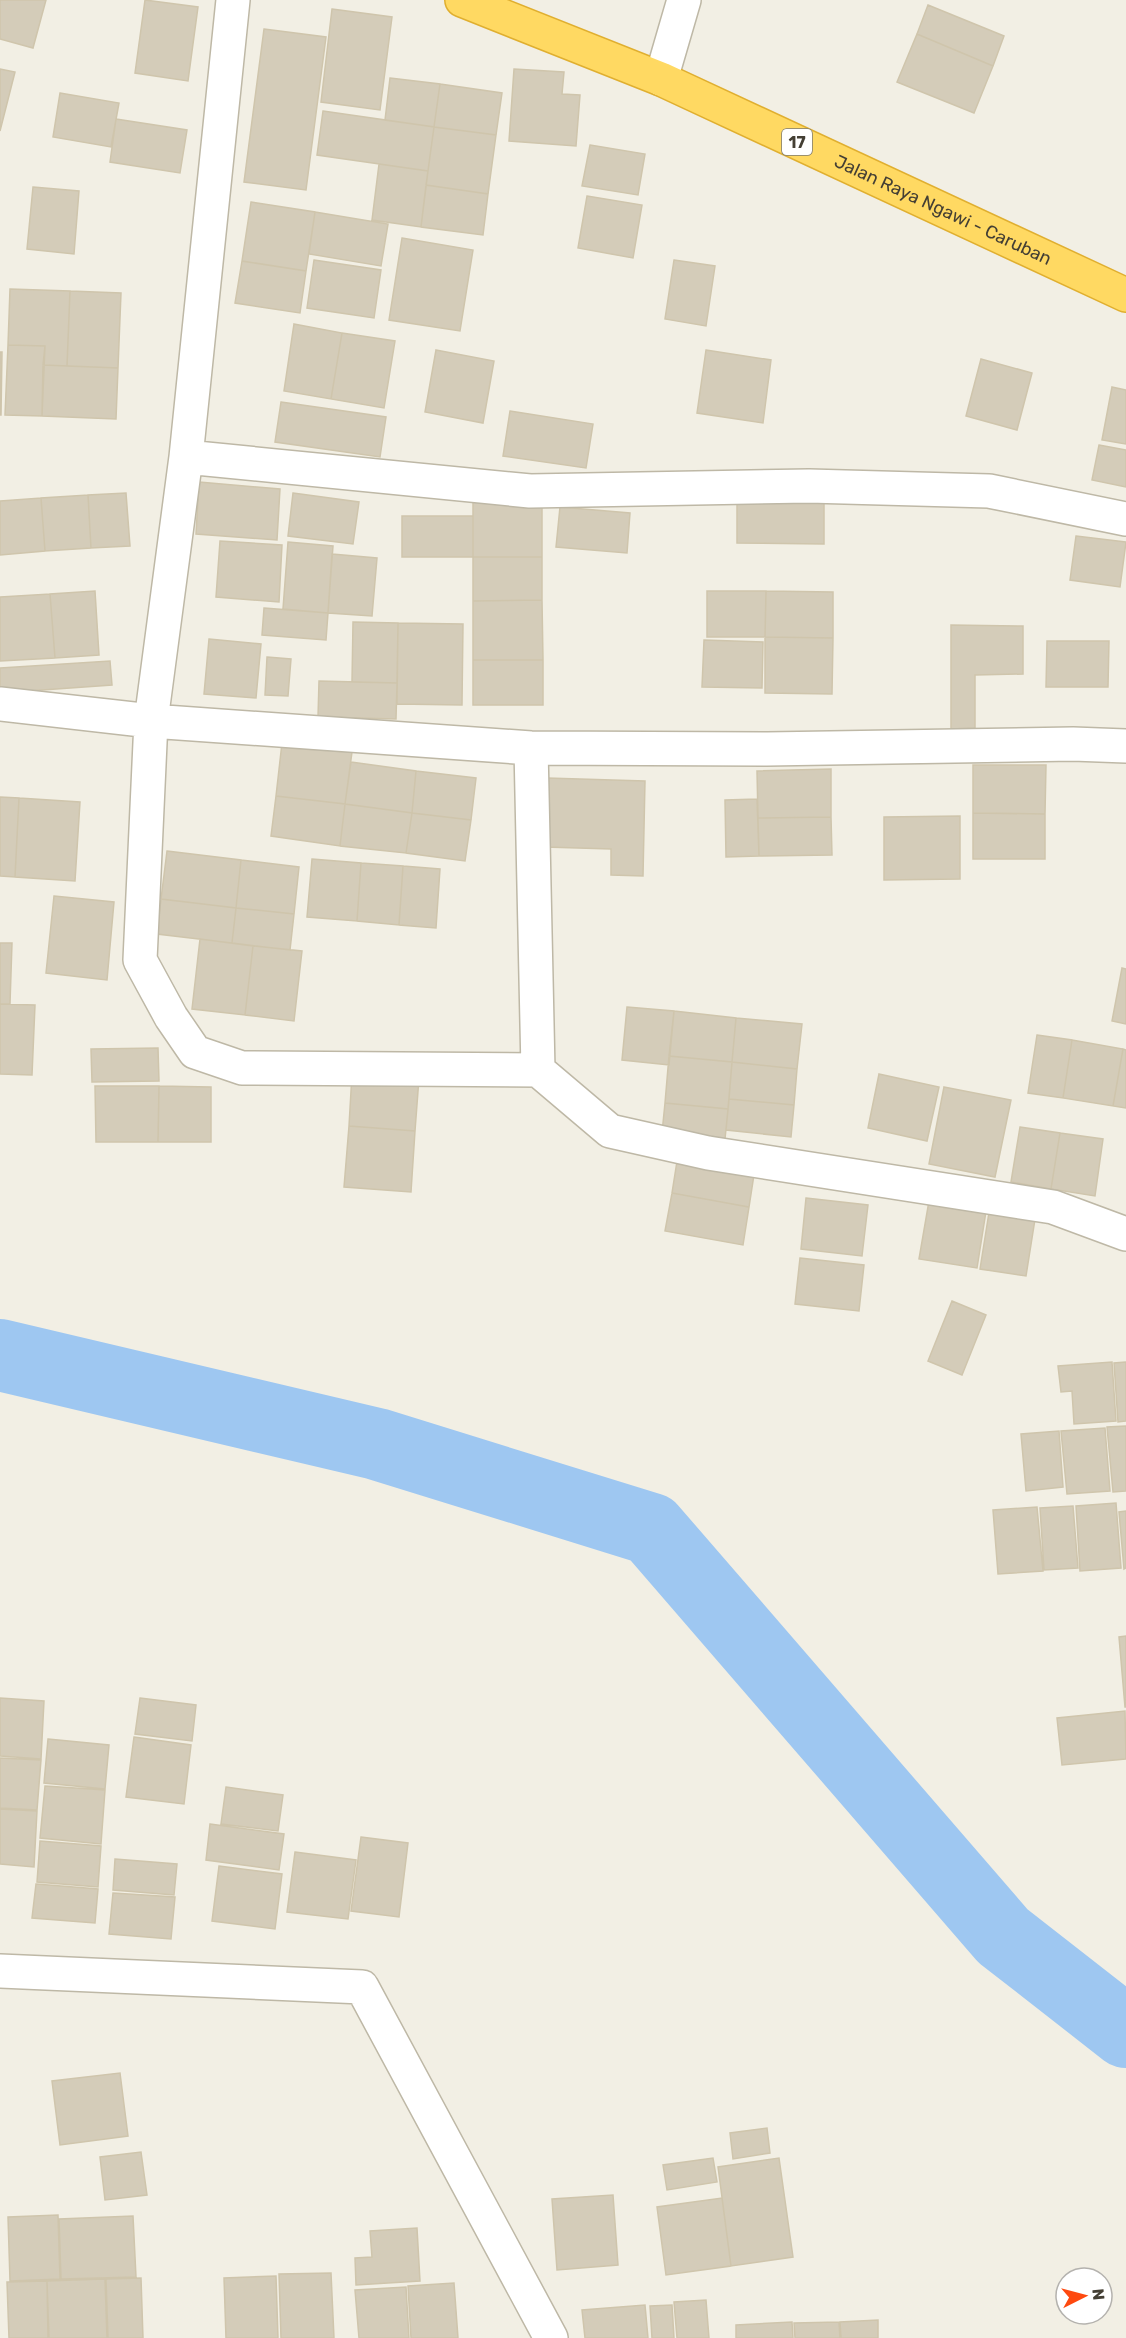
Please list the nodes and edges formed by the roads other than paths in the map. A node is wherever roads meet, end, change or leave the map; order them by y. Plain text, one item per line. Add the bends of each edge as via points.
1 (233, 0) edge
2 (462, 0) edge
3 (684, 0) edge
4 (661, 79) junction
5 (1126, 295) edge
6 (186, 457) junction
7 (1126, 519) edge
8 (0, 704) edge
9 (151, 721) junction
10 (1126, 746) edge
11 (531, 748) junction
12 (538, 1070) junction
13 (1126, 1234) edge
14 (0, 1971) edge
15 (551, 2338) edge

1 - 6 street
2 - 4 highway, Jalan Raya Ngawi - Caruban / 17
3 - 4 street
4 - 5 highway, Jalan Raya Ngawi - Caruban / 17
6 - 7 street via 530,491 809,486 979,491
6 - 9 street
8 - 9 street
9 - 11 street
9 - 12 street via 140,960 195,1052 242,1068
10 - 11 street
11 - 12 street
12 - 13 street via 610,1131 708,1153 1053,1208
14 - 15 street via 362,1987

